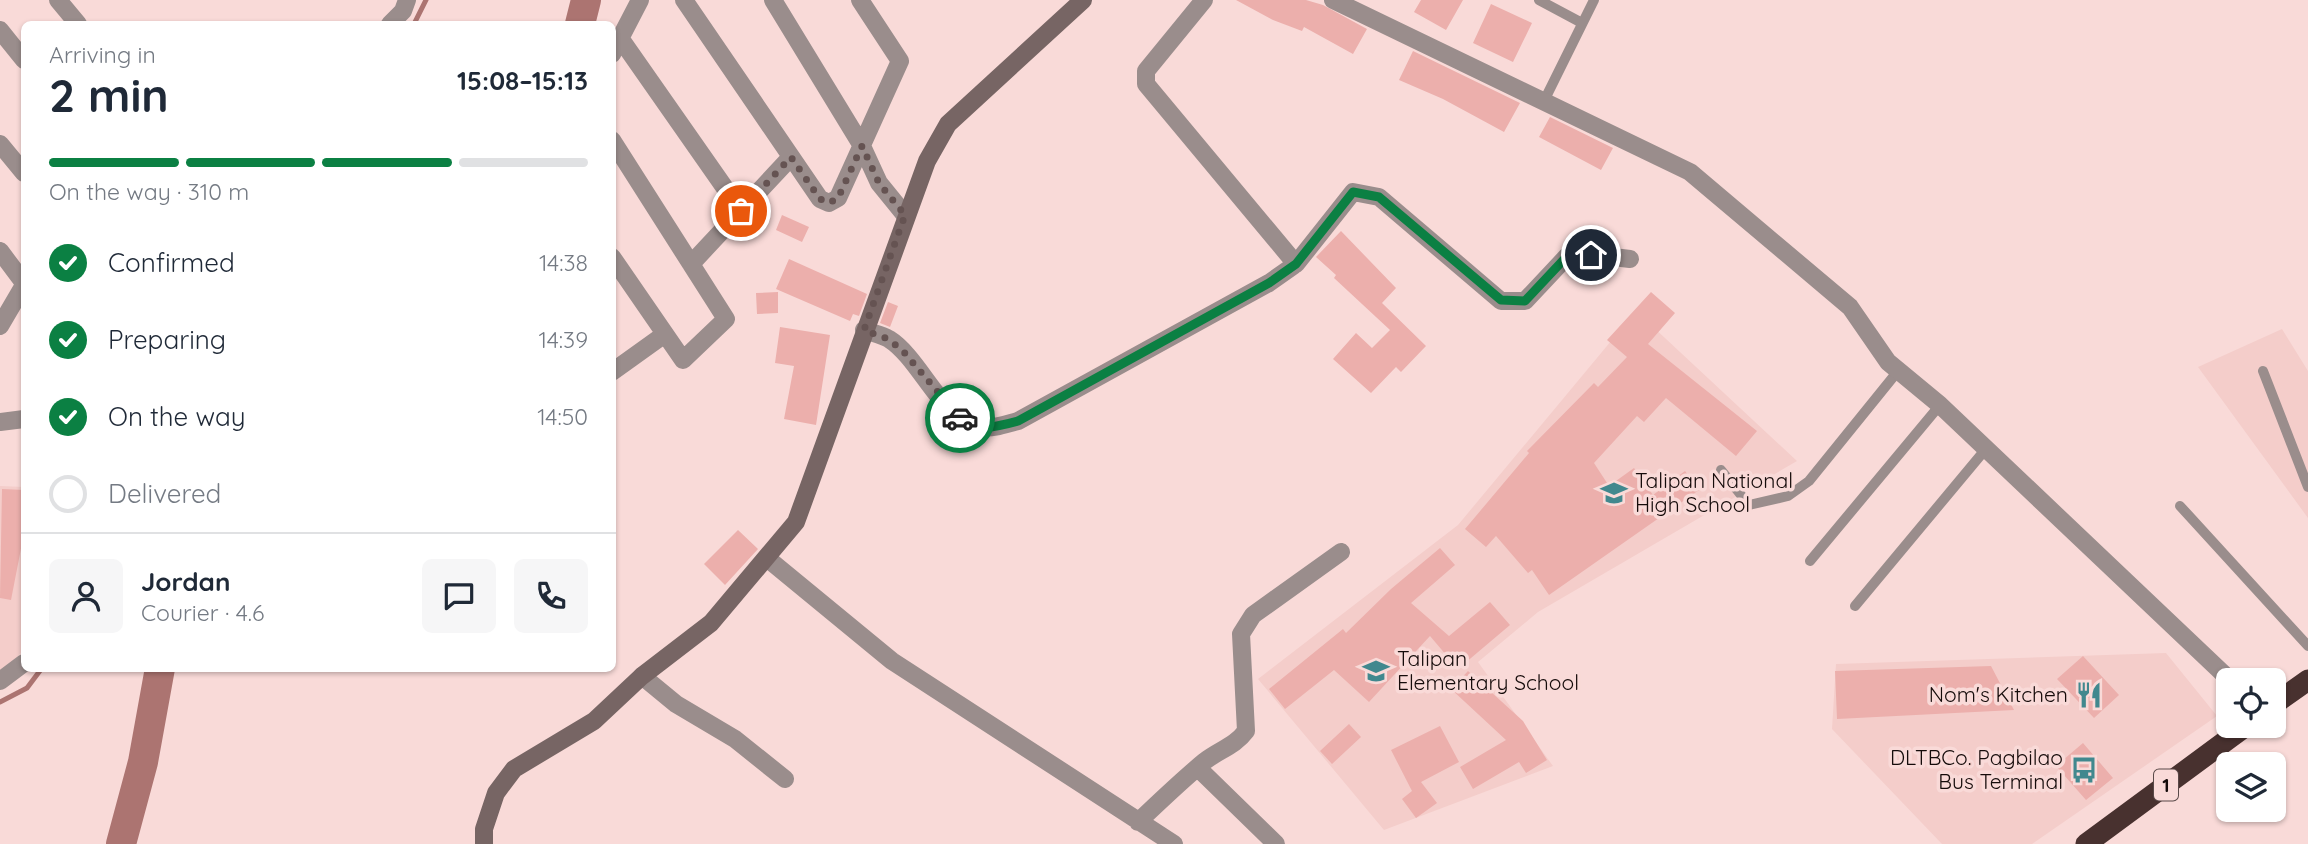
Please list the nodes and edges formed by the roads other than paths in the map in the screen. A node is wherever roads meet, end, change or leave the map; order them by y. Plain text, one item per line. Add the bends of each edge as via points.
1 (58, 0) edge
2 (407, 0) edge
3 (640, 0) edge
4 (684, 0) edge
5 (773, 0) edge
6 (860, 0) edge
7 (1083, 0) edge
8 (1204, 0) edge
9 (1333, 0) edge
10 (1538, 0) edge
11 (1594, 0) edge
12 (76, 21) edge
13 (393, 21) edge
14 (1582, 23) junction
15 (0, 30) edge
16 (616, 46) edge
17 (21, 56) edge
18 (1544, 100) junction
19 (0, 144) edge
20 (616, 146) edge
21 (862, 146) junction
22 (791, 157) junction
23 (21, 169) edge
24 (741, 211) junction
25 (905, 215) junction
26 (0, 251) edge
27 (1630, 260) dead end
28 (616, 263) edge
29 (691, 264) junction
30 (1296, 264) junction
31 (21, 280) edge
32 (21, 289) edge
33 (0, 326) edge
34 (864, 330) junction
35 (665, 334) junction
36 (616, 369) edge
37 (1898, 371) junction
38 (2263, 371) dead end
39 (1940, 405) junction
40 (21, 419) edge
41 (0, 422) edge
42 (1985, 450) junction
43 (1721, 470) dead end
44 (2308, 487) edge
45 (2180, 506) dead end
46 (1341, 552) dead end
47 (768, 559) junction
48 (1810, 561) dead end
49 (1855, 606) dead end
50 (2308, 646) edge
51 (21, 665) edge
52 (2217, 668) edge
53 (642, 676) junction
54 (2308, 680) edge
55 (0, 681) edge
56 (2286, 696) edge
57 (2230, 738) edge
58 (1198, 768) junction
59 (785, 779) dead end
60 (1139, 822) junction
61 (484, 844) edge
62 (1174, 844) edge
63 (1276, 844) edge
64 (2086, 844) edge

1 - 12 street
2 - 13 street
3 - 16 street
4 - 22 street
5 - 21 street
6 - 21 street via 900,61
7 - 25 street via 948,124
8 - 30 street via 1146,71 1146,84
9 - 18 street
10 - 14 lane
11 - 14 lane
14 - 18 lane
15 - 17 street
16 - 24 street
18 - 37 street via 1690,172 1850,307
19 - 23 street
20 - 29 street
21 - 22 street via 838,198 829,203 820,199
21 - 25 street via 879,183
22 - 24 street
24 - 29 street
25 - 34 street
26 - 31 street
27 - 30 street via 1571,252 1525,301 1501,300 1379,197 1353,192
28 - 35 street
29 - 35 street via 726,319 683,360
30 - 34 street via 1018,421 994,427 963,421 903,351
32 - 33 street
34 - 47 street via 796,523
35 - 36 street
37 - 39 street
37 - 43 lane via 1809,481 1788,496 1749,505
38 - 44 lane
39 - 42 street
39 - 48 lane
40 - 41 street
42 - 49 lane
42 - 52 street
45 - 50 lane
46 - 58 street via 1253,615 1241,634 1246,731 1238,742
47 - 53 street via 711,624
47 - 60 street via 892,662
51 - 55 street
53 - 59 street
53 - 61 street via 594,721 514,769 496,793
54 - 56 highway
57 - 64 highway, 1
58 - 60 street
58 - 63 street
60 - 62 street

